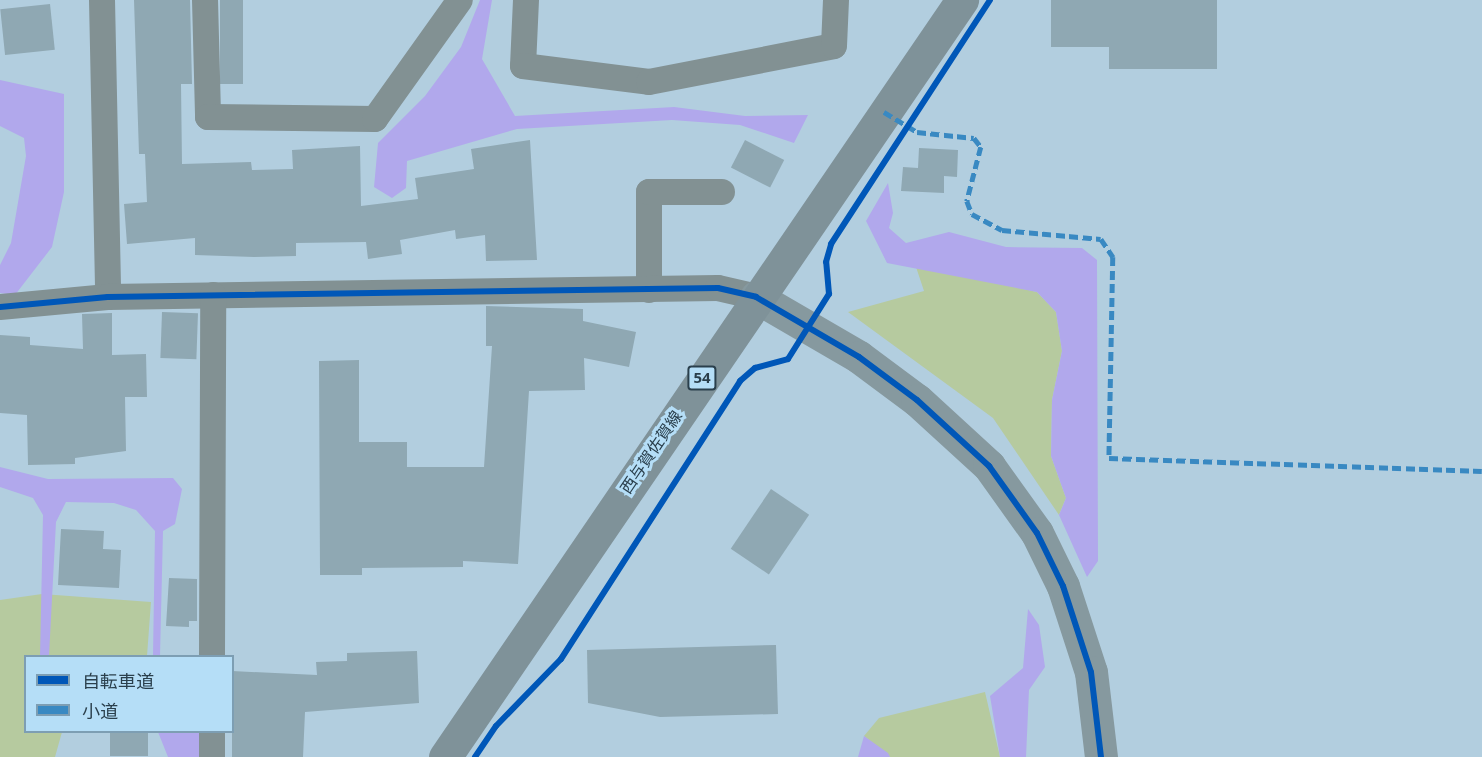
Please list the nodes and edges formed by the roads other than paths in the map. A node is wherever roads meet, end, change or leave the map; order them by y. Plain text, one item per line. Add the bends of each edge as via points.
1 (102, 0) edge
2 (205, 0) edge
3 (460, 0) edge
4 (526, 0) edge
5 (836, 0) edge
6 (962, 0) edge
7 (722, 192) dead end
8 (650, 290) junction
9 (213, 295) junction
10 (108, 297) junction
11 (756, 297) junction
12 (0, 307) edge
13 (212, 655) edge
14 (212, 733) edge
15 (212, 757) edge
16 (445, 757) edge
17 (1101, 757) edge

1 - 10 street
2 - 3 street via 208,117 375,119
4 - 5 street via 523,66 650,82 834,46
6 - 11 main road, 西与賀佐賀線 / 54
7 - 8 street via 649,192
8 - 9 street
8 - 11 street via 718,288
9 - 10 street
9 - 13 street
10 - 12 street
11 - 16 main road, 西与賀佐賀線 / 54
11 - 17 street via 859,357 917,400 989,466 1037,533 1063,585 1090,672
14 - 15 street

